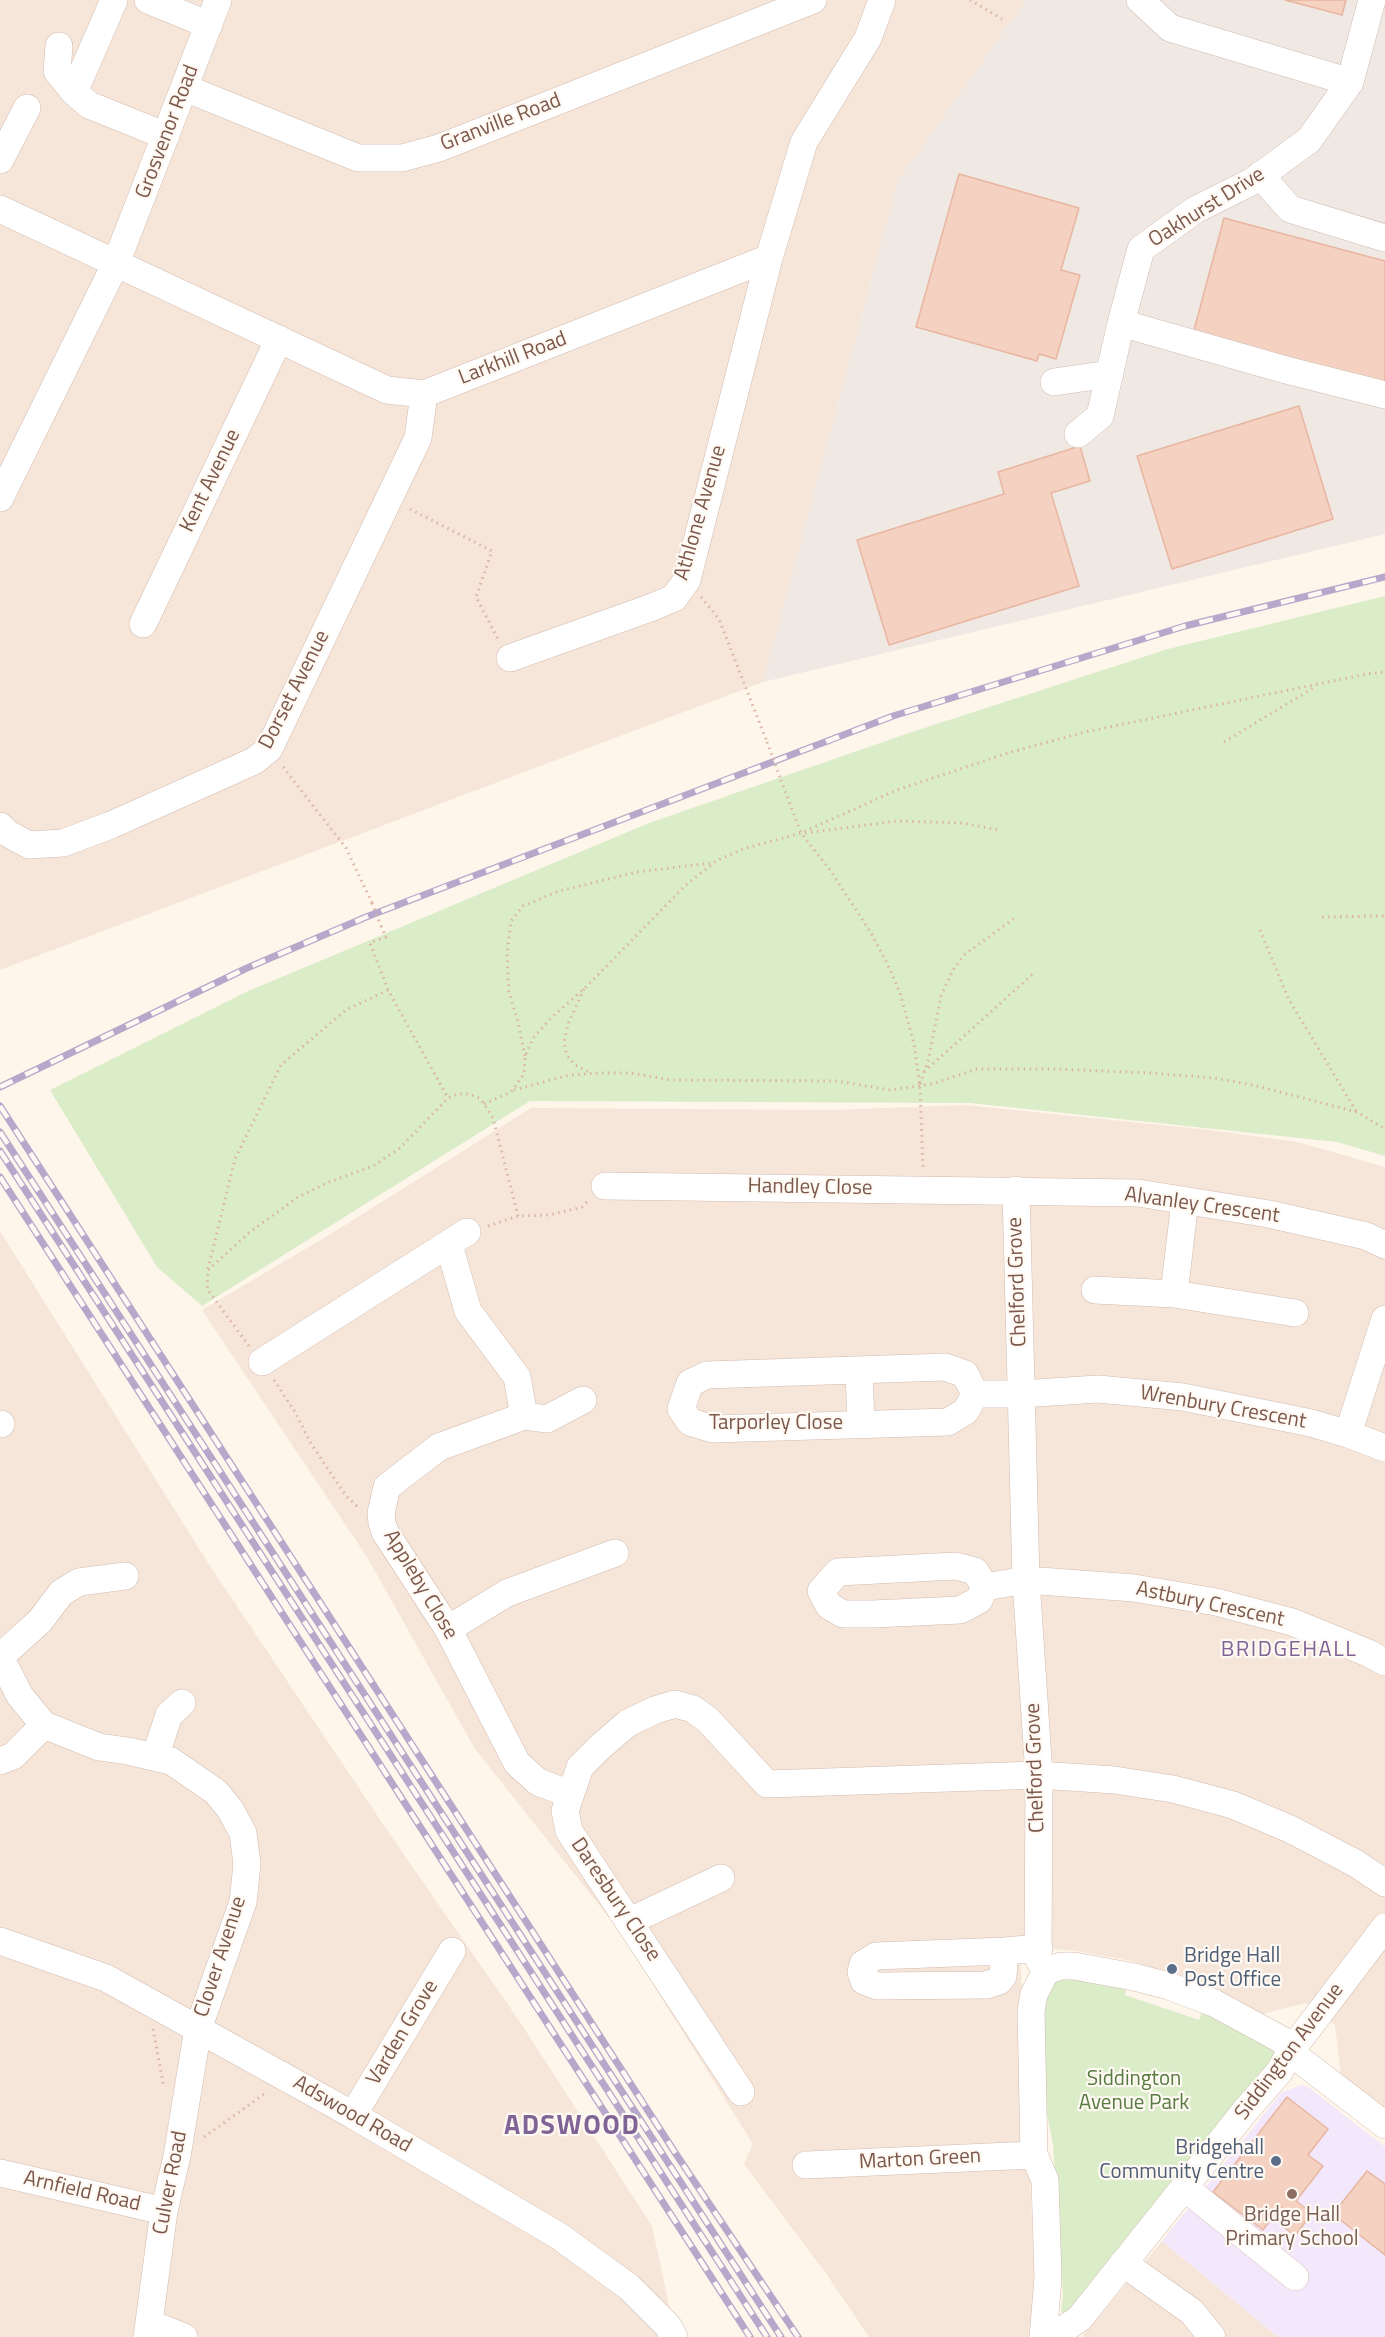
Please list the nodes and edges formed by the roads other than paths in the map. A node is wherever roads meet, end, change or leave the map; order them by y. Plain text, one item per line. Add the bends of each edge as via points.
1 (114, 0) edge
2 (148, 0) edge
3 (813, 0) edge
4 (882, 0) edge
5 (1140, 0) edge
6 (1376, 4) edge
7 (213, 12) edge
8 (59, 46) dead end
9 (1350, 82) junction
10 (185, 88) junction
11 (74, 92) junction
12 (27, 108) dead end
13 (166, 136) junction
14 (0, 160) edge
15 (1260, 175) junction
16 (0, 209) edge
17 (1385, 238) edge
18 (769, 258) junction
19 (116, 262) junction
20 (1121, 322) junction
21 (279, 339) junction
22 (1110, 374) junction
23 (1054, 382) dead end
24 (424, 394) junction
25 (1385, 395) edge
26 (1078, 434) dead end
27 (0, 498) edge
28 (143, 624) dead end
29 (510, 658) road end
30 (0, 826) edge
31 (605, 1186) road end
32 (1016, 1190) junction
33 (1185, 1201) junction
34 (1385, 1245) edge
35 (1095, 1290) dead end
36 (1174, 1294) junction
37 (1295, 1314) dead end
38 (1385, 1319) edge
39 (262, 1362) road end
40 (859, 1370) junction
41 (975, 1394) junction
42 (1021, 1394) junction
43 (583, 1400) dead end
44 (524, 1416) junction
45 (861, 1424) junction
46 (1348, 1434) junction
47 (1385, 1448) edge
48 (615, 1553) dead end
49 (125, 1576) dead end
50 (1026, 1580) junction
51 (985, 1587) junction
52 (448, 1629) junction
53 (0, 1657) edge
54 (1385, 1662) edge
55 (182, 1703) dead end
56 (44, 1725) junction
57 (155, 1757) junction
58 (0, 1761) edge
59 (1039, 1775) junction
60 (570, 1794) junction
61 (721, 1878) dead end
62 (1385, 1883) edge
63 (630, 1921) junction
64 (1385, 1927) edge
65 (0, 1941) edge
66 (1005, 1950) dead end
67 (452, 1951) dead end
68 (1042, 1959) junction
69 (198, 2029) junction
70 (1290, 2052) junction
71 (741, 2092) dead end
72 (354, 2115) junction
73 (1385, 2126) edge
74 (1034, 2155) junction
75 (806, 2164) dead end
76 (0, 2173) edge
77 (1184, 2187) junction
78 (164, 2211) junction
79 (1123, 2264) junction
80 (1295, 2277) dead end
81 (148, 2330) edge
82 (184, 2337) edge
83 (674, 2337) edge
84 (1043, 2337) edge
85 (1051, 2337) edge
86 (1212, 2337) edge

1 - 11 street
2 - 7 street
3 - 10 street, Granville Road via 439,148 402,158 358,158
4 - 18 street via 868,38 804,142
5 - 9 street via 1170,28
6 - 9 street, Oakhurst Drive
7 - 10 street, Grosvenor Road
8 - 11 street via 57,71
9 - 15 street, Oakhurst Drive via 1309,140
10 - 13 street, Grosvenor Road
11 - 13 street via 89,105
12 - 14 street
13 - 19 street, Grosvenor Road
15 - 17 street via 1290,209
15 - 20 street, Oakhurst Drive via 1195,210 1141,249
16 - 19 street, Larkhill Road
18 - 24 street, Larkhill Road
18 - 29 street, Athlone Avenue via 687,580 674,598
19 - 21 street, Larkhill Road
19 - 27 street
20 - 22 street, Oakhurst Drive
20 - 25 street
21 - 24 street, Larkhill Road via 387,390
21 - 28 street, Kent Avenue
22 - 23 street
22 - 26 street, Oakhurst Drive via 1100,416
24 - 30 street, Dorset Avenue via 418,438 269,749 255,761 63,843 29,845
31 - 32 street, Handley Close
32 - 33 street, Alvanley Crescent via 1138,1193
32 - 42 street, Chelford Grove
33 - 34 street, Alvanley Crescent via 1280,1217 1366,1236
33 - 36 street
35 - 36 street
36 - 37 street
38 - 46 street
39 - 44 street via 458,1239 468,1311 517,1377
40 - 41 street, Tarporley Close via 945,1367 965,1374
40 - 45 street, Tarporley Close
40 - 45 street, Tarporley Close via 707,1375 690,1383 681,1409 690,1422 713,1429
41 - 42 street
41 - 45 street, Tarporley Close via 966,1411 948,1422
42 - 46 street, Wrenbury Crescent via 1098,1389 1183,1397
42 - 50 street, Chelford Grove
43 - 44 street, Appleby Close via 547,1419
44 - 52 street, Appleby Close via 440,1447 387,1488 381,1513 385,1532
46 - 47 street, Wrenbury Crescent
48 - 52 street via 507,1593
49 - 53 street via 79,1582 61,1593 40,1621
50 - 51 street, Astbury Crescent
50 - 54 street, Astbury Crescent via 1134,1588 1216,1602 1292,1622
50 - 59 street, Chelford Grove
51 - 51 street via 975,1571 956,1566 838,1572 821,1591 829,1606 843,1614 873,1614 960,1610 979,1600
52 - 60 street, Appleby Close via 518,1763 538,1782
53 - 56 street, Clover Avenue via 20,1696
55 - 57 street via 169,1715
56 - 57 street, Clover Avenue via 99,1747
56 - 58 street via 13,1756
57 - 69 street, Clover Avenue via 171,1761 216,1792 243,1833 243,1902
59 - 60 street, Daresbury Close via 767,1784 708,1720 693,1709 675,1704 628,1723 600,1747 580,1767
59 - 62 street, Daresbury Close via 1173,1789 1233,1805 1290,1829
59 - 68 street, Chelford Grove
60 - 63 street, Daresbury Close via 565,1811 569,1831
61 - 63 street
63 - 71 street, Daresbury Close
64 - 70 street, Siddington Avenue
65 - 69 street, Adswood Road via 106,1978
66 - 68 street
67 - 72 street, Varden Grove
68 - 70 street via 1169,1986 1252,2022 1284,2041
68 - 74 street, Chelford Grove via 1031,2011
69 - 72 street, Adswood Road
69 - 78 street, Culver Road
70 - 73 street
70 - 77 street, Siddington Avenue via 1280,2071
72 - 83 street, Adswood Road via 559,2236 629,2286
74 - 75 street, Marton Green
74 - 84 street, Chelford Grove via 1045,2180 1048,2279
76 - 78 street, Arnfield Road
77 - 79 street, Siddington Avenue
77 - 80 street
78 - 81 street, Culver Road
79 - 85 street, Siddington Avenue via 1079,2319
79 - 86 street via 1192,2312
81 - 82 street

